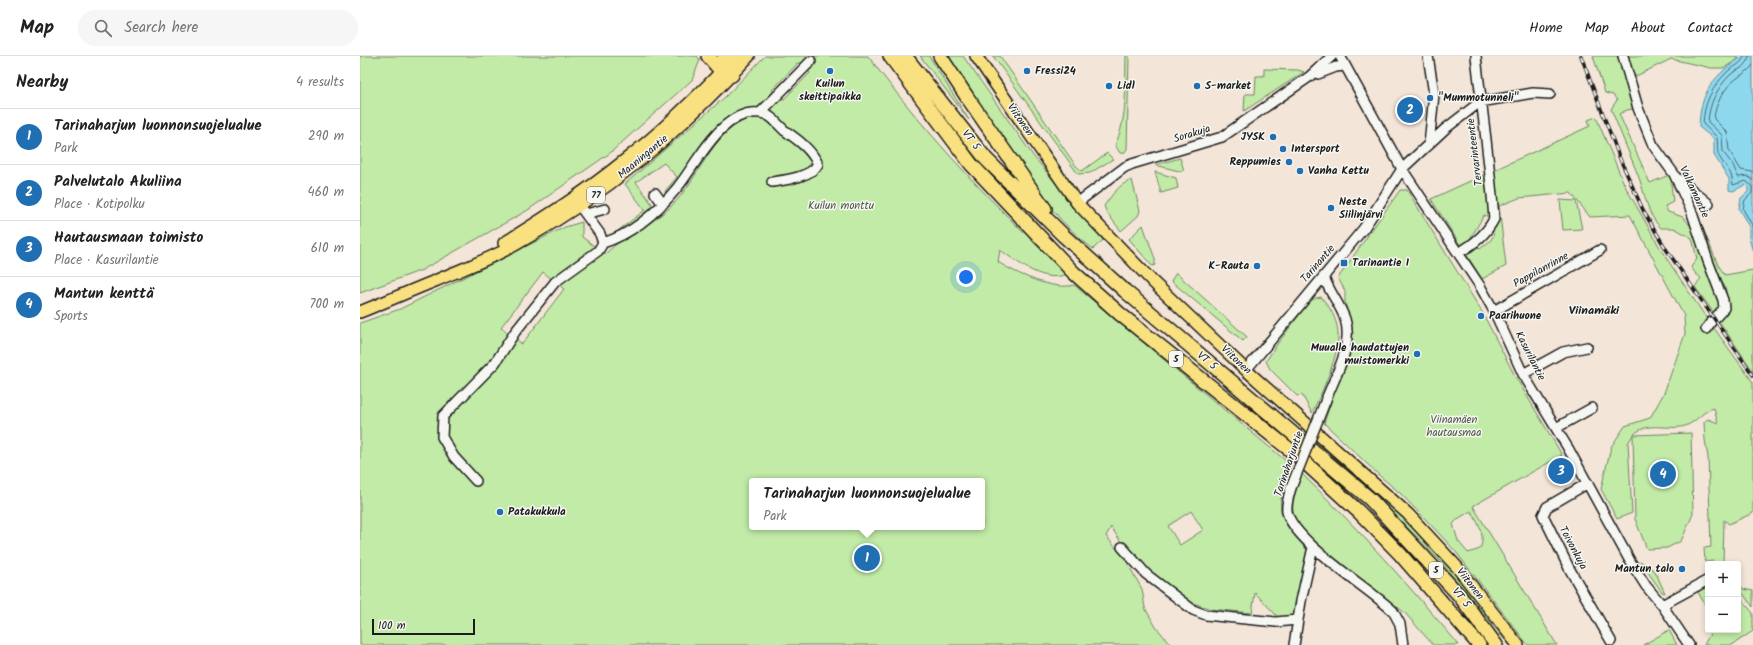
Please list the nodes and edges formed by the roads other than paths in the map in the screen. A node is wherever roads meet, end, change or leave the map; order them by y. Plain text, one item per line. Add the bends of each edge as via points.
1 (708, 56) edge
2 (750, 56) edge
3 (890, 56) edge
4 (905, 56) edge
5 (940, 56) edge
6 (976, 56) edge
7 (1332, 56) edge
8 (1340, 56) edge
9 (1428, 56) edge
10 (1476, 56) edge
11 (1623, 56) edge
12 (811, 61) dead end
13 (729, 64) edge
14 (1344, 66) junction
15 (1310, 77) junction
16 (1550, 94) dead end
17 (1480, 102) junction
18 (760, 113) junction
19 (1430, 145) junction
20 (1402, 169) junction
21 (1674, 174) junction
22 (772, 182) dead end
23 (654, 193) dead end
24 (1077, 203) junction
25 (662, 204) junction
26 (1709, 204) dead end
27 (580, 206) junction
28 (605, 209) dead end
29 (1064, 236) junction
30 (603, 243) junction
31 (1600, 250) dead end
32 (1458, 253) junction
33 (1324, 277) junction
34 (1494, 311) junction
35 (360, 312) edge
36 (1711, 323) dead end
37 (1587, 347) dead end
38 (1246, 370) junction
39 (1523, 374) junction
40 (1592, 408) dead end
41 (1556, 428) junction
42 (476, 481) dead end
43 (1588, 483) junction
44 (1313, 547) junction
45 (1122, 548) dead end
46 (1705, 582) edge
47 (1662, 605) junction
48 (1298, 620) junction
49 (1611, 641) dead end
50 (1294, 645) edge
51 (1403, 645) edge
52 (1479, 645) edge
53 (1496, 645) edge
54 (1518, 645) edge
55 (1689, 645) edge

1 - 13 highway
2 - 13 main road, Maaningantie
3 - 52 highway, VT 5 / 5 via 971,164 1073,272 1120,314 1299,457 1359,512 1400,554
4 - 29 highway, VT 5 / 5 via 986,159
5 - 29 highway
6 - 24 main road, Viitonen
7 - 15 street, Sorakuja
8 - 14 street, Kasurilantie
9 - 19 street via 1434,94
10 - 17 street
11 - 21 street, Valkamantie via 1638,108 1653,145
12 - 18 street
13 - 27 main road, Maaningantie / 77 via 706,102 621,177
14 - 15 street, Sorakuja via 1328,69
14 - 20 street, Kasurilantie
15 - 24 street, Sorakuja via 1222,137 1125,167
16 - 17 street, Tervarinteentie
17 - 19 street, Tarinantie via 1445,129
17 - 32 street, Tervarinteentie via 1486,133 1494,219 1489,229 1470,247
18 - 22 street via 770,117 812,152 818,164 806,174
18 - 25 street via 739,117 725,126 708,143 677,188
19 - 20 street, Tarinantie
20 - 32 street, Kasurilantie
20 - 33 street, Tarinantie via 1364,228
21 - 26 street
21 - 36 street, Valkamantie via 1691,210 1723,300 1724,308
23 - 25 street
24 - 38 main road, Viitonen via 1154,283
25 - 30 street via 636,226 614,240
27 - 28 street
27 - 30 street via 600,234
27 - 35 main road, Maaningantie / 77 via 514,245 468,268
29 - 53 highway, VT 5 / 5 via 1370,499 1459,595
30 - 42 street via 598,251 555,282 515,332 495,363 443,416 442,437 454,457
31 - 34 street, Pappilanrinne
32 - 34 street, Kasurilantie
33 - 38 street, Tarinantie
33 - 44 street, Tarinaharjuntie, bridge via 1345,319 1347,336 1341,363 1291,488 1287,505 1288,516 1296,530
34 - 39 street, Kasurilantie
37 - 39 street via 1563,352
38 - 54 main road, Viitonen via 1408,514 1457,567
39 - 41 street, Kasurilantie
40 - 41 street
41 - 43 street, Kasurilantie
43 - 47 street, Kasurilantie via 1630,561
43 - 49 street, Toivonkuja via 1547,506 1543,515 1569,568
44 - 48 street
44 - 51 street, Tarinaharjuntie via 1393,611 1400,624
45 - 48 street via 1146,574 1193,610 1206,615 1276,622
46 - 47 street
47 - 55 street, Kasurilantie
48 - 50 street

